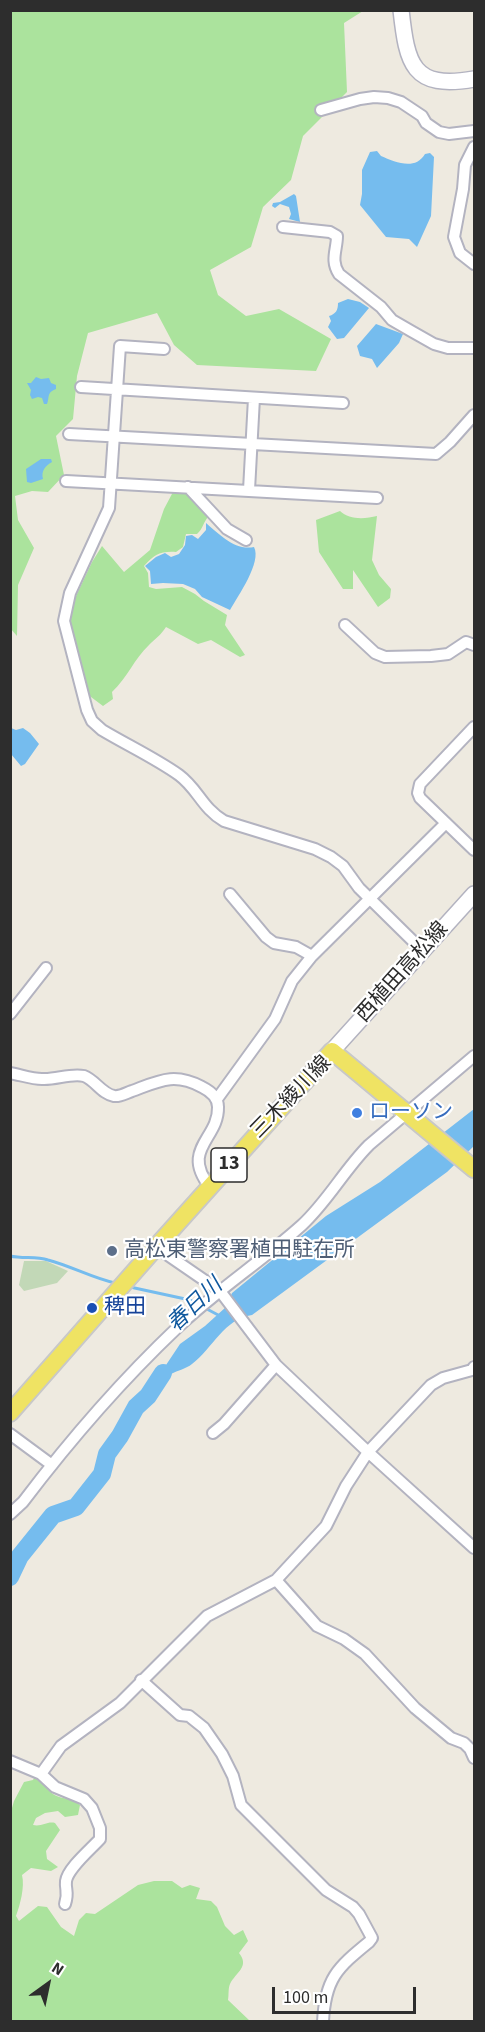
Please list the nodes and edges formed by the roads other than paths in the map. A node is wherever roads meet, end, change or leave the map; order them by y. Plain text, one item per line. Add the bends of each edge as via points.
1 (401, 10) edge
2 (474, 79) edge
3 (321, 110) dead end
4 (474, 131) edge
5 (474, 147) edge
6 (283, 227) dead end
7 (474, 264) edge
8 (474, 348) edge
9 (164, 349) dead end
10 (81, 387) dead end
11 (117, 390) junction
12 (254, 398) junction
13 (343, 403) dead end
14 (474, 415) edge
15 (69, 434) dead end
16 (114, 436) junction
17 (251, 444) junction
18 (66, 480) dead end
19 (110, 483) junction
20 (188, 487) junction
21 (249, 490) junction
22 (377, 498) dead end
23 (246, 540) dead end
24 (345, 625) dead end
25 (474, 645) edge
26 (474, 727) edge
27 (446, 823) junction
28 (474, 850) edge
29 (230, 894) dead end
30 (474, 894) edge
31 (369, 898) junction
32 (423, 951) junction
33 (312, 956) junction
34 (46, 968) dead end
35 (10, 1014) edge
36 (332, 1051) junction
37 (474, 1056) edge
38 (10, 1073) edge
39 (217, 1099) junction
40 (407, 1114) junction
41 (471, 1167) edge
42 (210, 1187) junction
43 (156, 1247) junction
44 (221, 1293) junction
45 (276, 1365) junction
46 (474, 1367) edge
47 (10, 1413) edge
48 (213, 1433) dead end
49 (10, 1434) edge
50 (368, 1452) junction
51 (52, 1466) junction
52 (10, 1514) edge
53 (474, 1548) edge
54 (276, 1580) junction
55 (141, 1680) junction
56 (474, 1758) edge
57 (10, 1761) edge
58 (41, 1773) junction
59 (65, 1904) dead end
60 (323, 2022) edge

1 - 2 main road via 407,51 416,69 444,82
3 - 4 street via 374,96 401,102 439,132
5 - 7 street via 465,165 454,237 460,253
6 - 8 street via 337,236 334,267 392,320 434,344
9 - 11 street via 120,346
10 - 11 street
11 - 12 street
11 - 16 street
12 - 13 street
12 - 17 street
14 - 17 street via 436,454
15 - 16 street
16 - 17 street
16 - 19 street
17 - 21 street
18 - 19 street
19 - 20 street
19 - 31 street via 109,508 70,593 64,621 92,721 180,776 211,813 224,821 331,857
20 - 21 street
20 - 23 street via 227,529
21 - 22 street
24 - 25 street via 384,657 448,654 466,642
26 - 27 street via 420,784 420,798
27 - 28 street
27 - 31 street
29 - 33 street via 266,937
30 - 32 main road, 西植田高松線
31 - 32 street
31 - 33 street
32 - 36 main road, 西植田高松線
33 - 39 street via 292,981 275,1019
34 - 35 street
36 - 40 main road, 三木綾川線
36 - 42 main road, 三木綾川線 / 13
37 - 40 street
38 - 39 street via 43,1080 86,1077 109,1095 118,1096 167,1079 187,1079
39 - 42 street via 213,1124 199,1150 201,1175
40 - 41 main road, 三木綾川線
40 - 44 street via 354,1160 330,1196 302,1226
42 - 43 main road, 三木綾川線 / 13
43 - 44 street
43 - 47 main road, 三木綾川線 / 13
44 - 45 street
44 - 51 street via 178,1327 137,1368
45 - 48 street
45 - 50 street
46 - 50 street via 431,1385
49 - 51 street
50 - 53 street
50 - 54 street via 326,1526
51 - 52 street
54 - 55 street via 207,1616
54 - 56 street via 317,1626 365,1654 415,1708 451,1738 464,1743
55 - 58 street via 120,1702 61,1746
55 - 60 street via 180,1715 189,1716 204,1728 233,1776 242,1804 326,1890 352,1907 372,1938 338,1969 324,1997
57 - 58 street
58 - 59 street via 55,1787 84,1799 100,1828 100,1839 66,1880 69,1894

